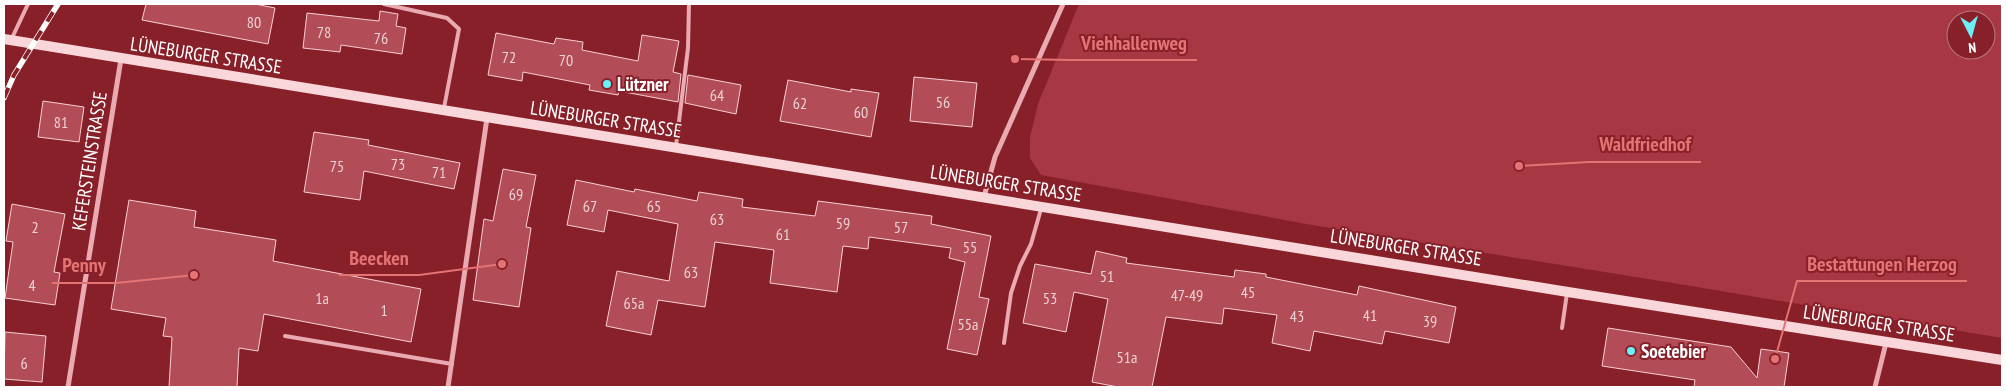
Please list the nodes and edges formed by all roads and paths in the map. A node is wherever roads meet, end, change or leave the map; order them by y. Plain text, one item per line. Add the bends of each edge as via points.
1 (28, 4) edge
2 (384, 4) edge
3 (689, 4) edge
4 (1063, 4) edge
5 (7, 40) edge
6 (121, 59) junction
7 (444, 111) junction
8 (487, 118) junction
9 (676, 148) junction
10 (984, 198) junction
11 (1042, 207) junction
12 (1568, 292) junction
13 (1562, 328) dead end
14 (285, 336) dead end
15 (1004, 343) dead end
16 (1886, 343) junction
17 (2002, 360) edge
18 (452, 364) junction
19 (68, 387) edge
20 (448, 387) edge
21 (1875, 387) edge

1 - 5 lane
2 - 7 lane via 447,18 459,29
3 - 9 lane via 688,48
4 - 10 street via 995,157
5 - 6 main road, LÜNEBURGER STRASSE
6 - 7 main road, LÜNEBURGER STRASSE
6 - 19 street, KEFERSTEINSTRASSE
7 - 8 main road, LÜNEBURGER STRASSE
8 - 9 main road, LÜNEBURGER STRASSE
8 - 18 street via 458,345
9 - 10 main road, LÜNEBURGER STRASSE
10 - 11 main road, LÜNEBURGER STRASSE
11 - 12 main road, LÜNEBURGER STRASSE
11 - 15 lane via 1011,293
12 - 13 lane
12 - 16 main road, LÜNEBURGER STRASSE
14 - 18 lane
16 - 17 main road, LÜNEBURGER STRASSE
16 - 21 street
18 - 20 street

